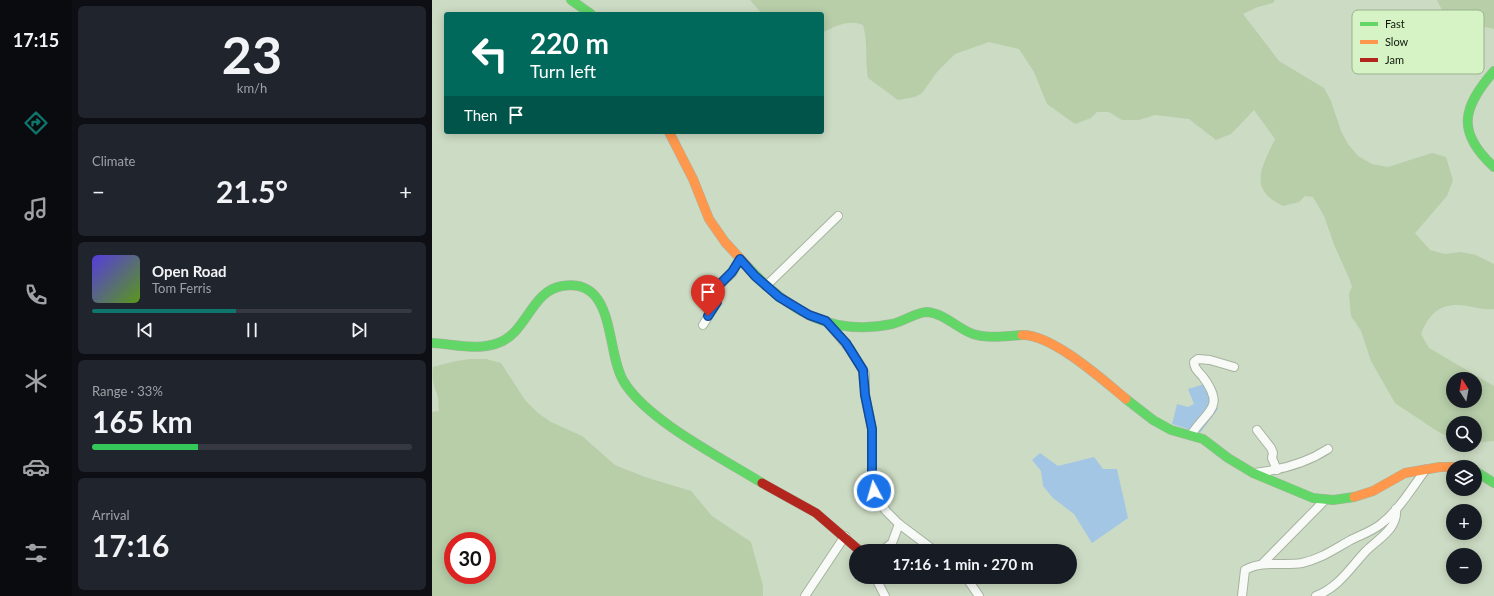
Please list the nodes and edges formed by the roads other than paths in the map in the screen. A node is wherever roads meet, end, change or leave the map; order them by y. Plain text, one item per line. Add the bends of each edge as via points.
1 (571, 0) edge
2 (588, 12) edge
3 (1494, 71) edge
4 (670, 134) edge
5 (1494, 167) edge
6 (838, 216) dead end
7 (740, 259) junction
8 (766, 286) junction
9 (826, 321) junction
10 (703, 325) dead end
11 (432, 343) edge
12 (1234, 367) dead end
13 (1256, 430) dead end
14 (1191, 435) junction
15 (1328, 449) dead end
16 (1446, 468) edge
17 (1426, 469) junction
18 (1277, 470) junction
19 (1254, 473) junction
20 (1482, 475) edge
21 (1494, 483) edge
22 (1326, 500) junction
23 (1396, 509) junction
24 (899, 524) junction
25 (845, 536) junction
26 (853, 544) edge
27 (892, 544) edge
28 (926, 544) edge
29 (1262, 564) junction
30 (879, 584) edge
31 (971, 584) edge
32 (805, 596) edge
33 (885, 596) edge
34 (979, 596) edge
35 (1242, 596) edge
36 (1316, 596) edge

1 - 2 main road
3 - 5 main road via 1474,95 1467,116 1468,130 1476,148
4 - 7 main road via 693,179 709,219
6 - 8 street
7 - 8 main road
7 - 10 street via 732,272 714,290 717,302
8 - 9 main road via 797,308
9 - 14 main road via 838,326 875,327 893,324 926,312 983,337 1030,335 1081,362 1153,420 1171,430
9 - 24 street via 846,343 863,370 872,429 874,491 886,511
11 - 25 main road via 497,344 513,333 546,293 560,287 584,288 602,306 607,317 618,370 632,394 646,408 685,436 809,508
12 - 14 street via 1210,360 1198,359 1194,362 1194,367 1207,383 1215,400 1214,408
13 - 18 street via 1271,448
14 - 19 main road via 1208,442 1228,458
15 - 18 street via 1307,461
16 - 17 main road
17 - 22 main road via 1400,474 1364,494
17 - 23 street
18 - 19 street
19 - 22 main road via 1313,498
20 - 21 main road
22 - 29 street
23 - 29 street via 1381,524 1326,555 1282,565
23 - 36 street via 1395,520 1383,537 1343,579
24 - 27 street
24 - 28 street
25 - 26 main road
25 - 32 street
29 - 35 street via 1245,570
30 - 33 street
31 - 34 street

